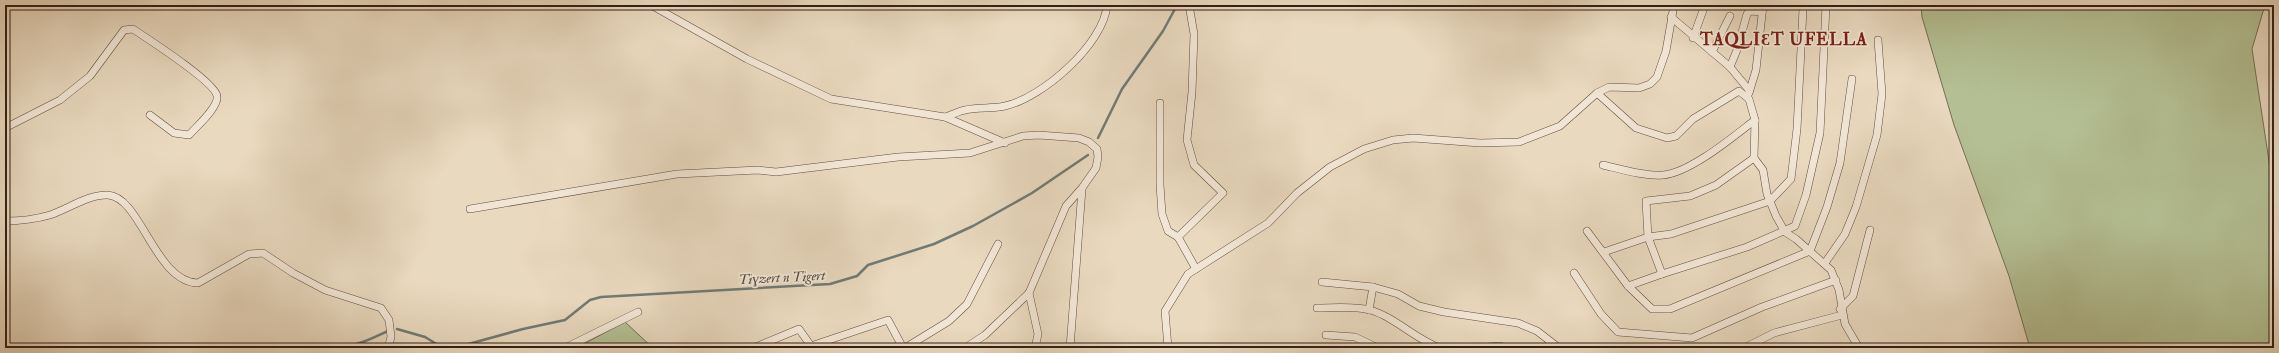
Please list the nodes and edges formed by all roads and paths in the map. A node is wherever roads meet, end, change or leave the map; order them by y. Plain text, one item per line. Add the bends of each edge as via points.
1 (650, 5) edge
2 (1107, 5) edge
3 (1189, 5) edge
4 (1674, 5) edge
5 (1705, 5) edge
6 (1826, 5) edge
7 (1763, 9) edge
8 (1803, 9) dead end
9 (1730, 16) dead end
10 (1671, 18) junction
11 (1693, 38) junction
12 (1878, 40) dead end
13 (1712, 52) junction
14 (1730, 68) junction
15 (1852, 80) dead end
16 (1749, 90) junction
17 (1739, 91) junction
18 (1597, 94) junction
19 (1749, 99) junction
20 (1160, 104) dead end
21 (150, 115) dead end
22 (945, 117) junction
23 (1755, 120) junction
24 (5, 128) edge
25 (1005, 142) junction
26 (1754, 158) junction
27 (1603, 165) dead end
28 (1082, 188) junction
29 (1770, 201) junction
30 (470, 209) dead end
31 (5, 221) edge
32 (1870, 230) dead end
33 (1587, 231) dead end
34 (1785, 232) junction
35 (1178, 237) junction
36 (1648, 237) junction
37 (998, 244) dead end
38 (1810, 251) junction
39 (1604, 252) junction
40 (1825, 263) junction
41 (1196, 269) junction
42 (1574, 273) dead end
43 (1662, 274) junction
44 (1836, 280) junction
45 (1322, 282) dead end
46 (1628, 286) junction
47 (1374, 287) junction
48 (1029, 293) junction
49 (1317, 308) dead end
50 (1368, 310) junction
51 (638, 312) dead end
52 (1841, 312) junction
53 (1326, 335) dead end
54 (388, 348) edge
55 (565, 348) edge
56 (753, 348) edge
57 (904, 348) edge
58 (965, 348) edge
59 (1035, 348) edge
60 (1070, 348) edge
61 (1168, 348) edge
62 (1378, 348) edge
63 (1440, 348) edge
64 (1475, 348) edge
65 (1508, 348) edge
66 (1559, 348) edge
67 (1744, 348) edge
68 (1859, 348) edge

1 - 22 street via 747,59 831,99
2 - 22 street via 1106,16 1086,49 1060,75 1026,97 1006,106 965,110
3 - 35 street via 1194,34 1188,140 1194,165 1223,193
4 - 10 street
5 - 11 street
6 - 34 street via 1820,133 1806,195 1795,226
7 - 14 street via 1747,14
7 - 16 street via 1756,70
8 - 29 street via 1797,129 1791,179
9 - 13 street
10 - 11 street
10 - 18 street via 1666,51 1657,77 1650,84 1639,88 1609,87
11 - 13 street
12 - 40 street via 1882,94 1877,135 1856,207 1845,234
13 - 14 street
14 - 16 street
15 - 38 street via 1840,163
16 - 17 street
16 - 19 street
17 - 18 street via 1693,119 1676,136 1667,138 1636,128
17 - 19 street
18 - 41 street via 1560,126 1519,142 1480,143 1414,138 1393,140 1364,149 1330,167 1297,193 1268,223
19 - 23 street
20 - 35 street via 1162,214 1168,231
21 - 24 street via 174,133 189,135 216,105 217,96 212,86 183,64 133,30 124,30 90,76 60,100
22 - 25 street
23 - 26 street
23 - 27 street via 1685,168 1664,175
25 - 28 street via 1023,136 1061,135 1089,142 1097,149 1098,157 1096,168
25 - 30 street via 970,152 898,157 776,172 758,170 677,174
26 - 29 street via 1763,170
26 - 36 street via 1716,185 1690,196 1646,202
28 - 48 street via 1066,206
28 - 60 street
29 - 34 street
29 - 36 street via 1671,234
31 - 54 street via 50,215 98,196 109,195 122,200 168,266 178,276 198,283 249,254 263,253 293,274 325,290 381,308 389,320 391,337
32 - 52 street via 1855,292
33 - 39 street
34 - 38 street
34 - 43 street via 1748,247
35 - 41 street
36 - 39 street
36 - 43 street
37 - 57 street via 967,304 949,321
38 - 40 street
38 - 46 street via 1670,309 1652,309
39 - 46 street
40 - 44 street
41 - 61 street via 1188,274 1165,311
42 - 44 street via 1601,314 1618,332 1692,338 1762,307
43 - 46 street
44 - 52 street
45 - 47 street
47 - 50 street
47 - 66 street via 1398,294 1419,306 1518,323 1537,331
48 - 58 street via 985,335
48 - 59 street via 1038,334
49 - 50 street
50 - 63 street via 1382,315 1428,344
51 - 55 street
52 - 67 street via 1774,332
52 - 68 street
53 - 62 street via 1355,337
56 - 57 street via 798,328 811,346 888,320
64 - 65 street

